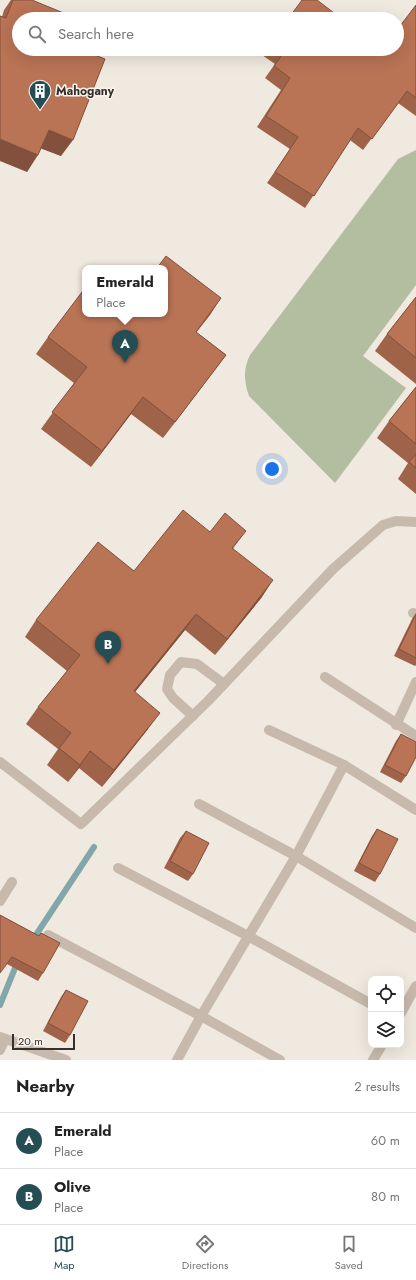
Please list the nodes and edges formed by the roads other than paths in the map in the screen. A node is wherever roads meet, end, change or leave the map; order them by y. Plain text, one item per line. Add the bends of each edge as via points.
1 (416, 522) edge
2 (324, 677) dead end
3 (416, 682) edge
4 (224, 684) junction
5 (193, 716) junction
6 (396, 725) junction
7 (269, 730) dead end
8 (416, 736) edge
9 (0, 762) edge
10 (344, 765) junction
11 (199, 804) dead end
12 (416, 810) edge
13 (296, 856) junction
14 (118, 868) dead end
15 (12, 882) dead end
16 (0, 901) edge
17 (416, 928) edge
18 (48, 935) edge
19 (248, 936) junction
20 (416, 986) edge
21 (368, 1002) edge
22 (402, 1012) edge
23 (201, 1016) junction
24 (3, 1038) edge
25 (380, 1048) edge
26 (0, 1050) edge
27 (66, 1060) edge
28 (177, 1060) edge
29 (280, 1060) edge
30 (373, 1060) edge

1 - 4 street via 396,522 378,529 333,569
2 - 6 street
3 - 6 street
4 - 5 street
4 - 5 street via 197,664 181,662 170,675 167,689
5 - 9 street via 81,824
6 - 8 street
7 - 10 street
10 - 12 street
10 - 13 street
11 - 13 street
13 - 17 street
13 - 19 street
14 - 19 street
15 - 16 street
18 - 23 street
19 - 21 street
19 - 23 street
20 - 22 street
23 - 28 street
23 - 29 street
24 - 26 street
24 - 27 street
25 - 30 street

